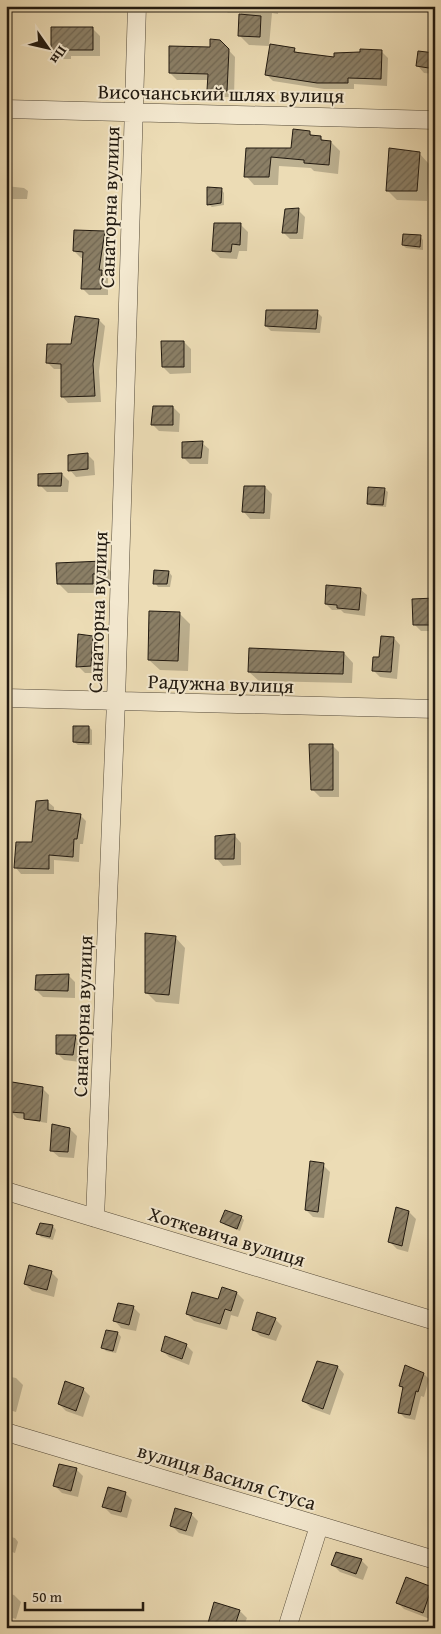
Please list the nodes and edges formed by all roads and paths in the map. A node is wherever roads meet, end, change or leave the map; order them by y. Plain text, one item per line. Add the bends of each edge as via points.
1 (137, 6) edge
2 (6, 109) edge
3 (133, 112) junction
4 (435, 120) edge
5 (6, 698) edge
6 (116, 701) junction
7 (435, 709) edge
8 (6, 1191) edge
9 (95, 1218) junction
10 (435, 1322) edge
11 (6, 1432) edge
12 (319, 1526) junction
13 (435, 1560) edge
14 (287, 1628) edge

1 - 3 street, Санаторна вулиця
2 - 3 street, Височанський шлях вулиця
3 - 4 street, Височанський шлях вулиця
3 - 6 street, Санаторна вулиця
5 - 6 street, Радужна вулиця
6 - 7 street, Радужна вулиця
6 - 9 street, Санаторна вулиця
8 - 9 street, Хоткевича вулиця
9 - 10 street, Хоткевича вулиця
11 - 12 street, вулиця Василя Стуса
12 - 13 street, вулиця Василя Стуса
12 - 14 street

